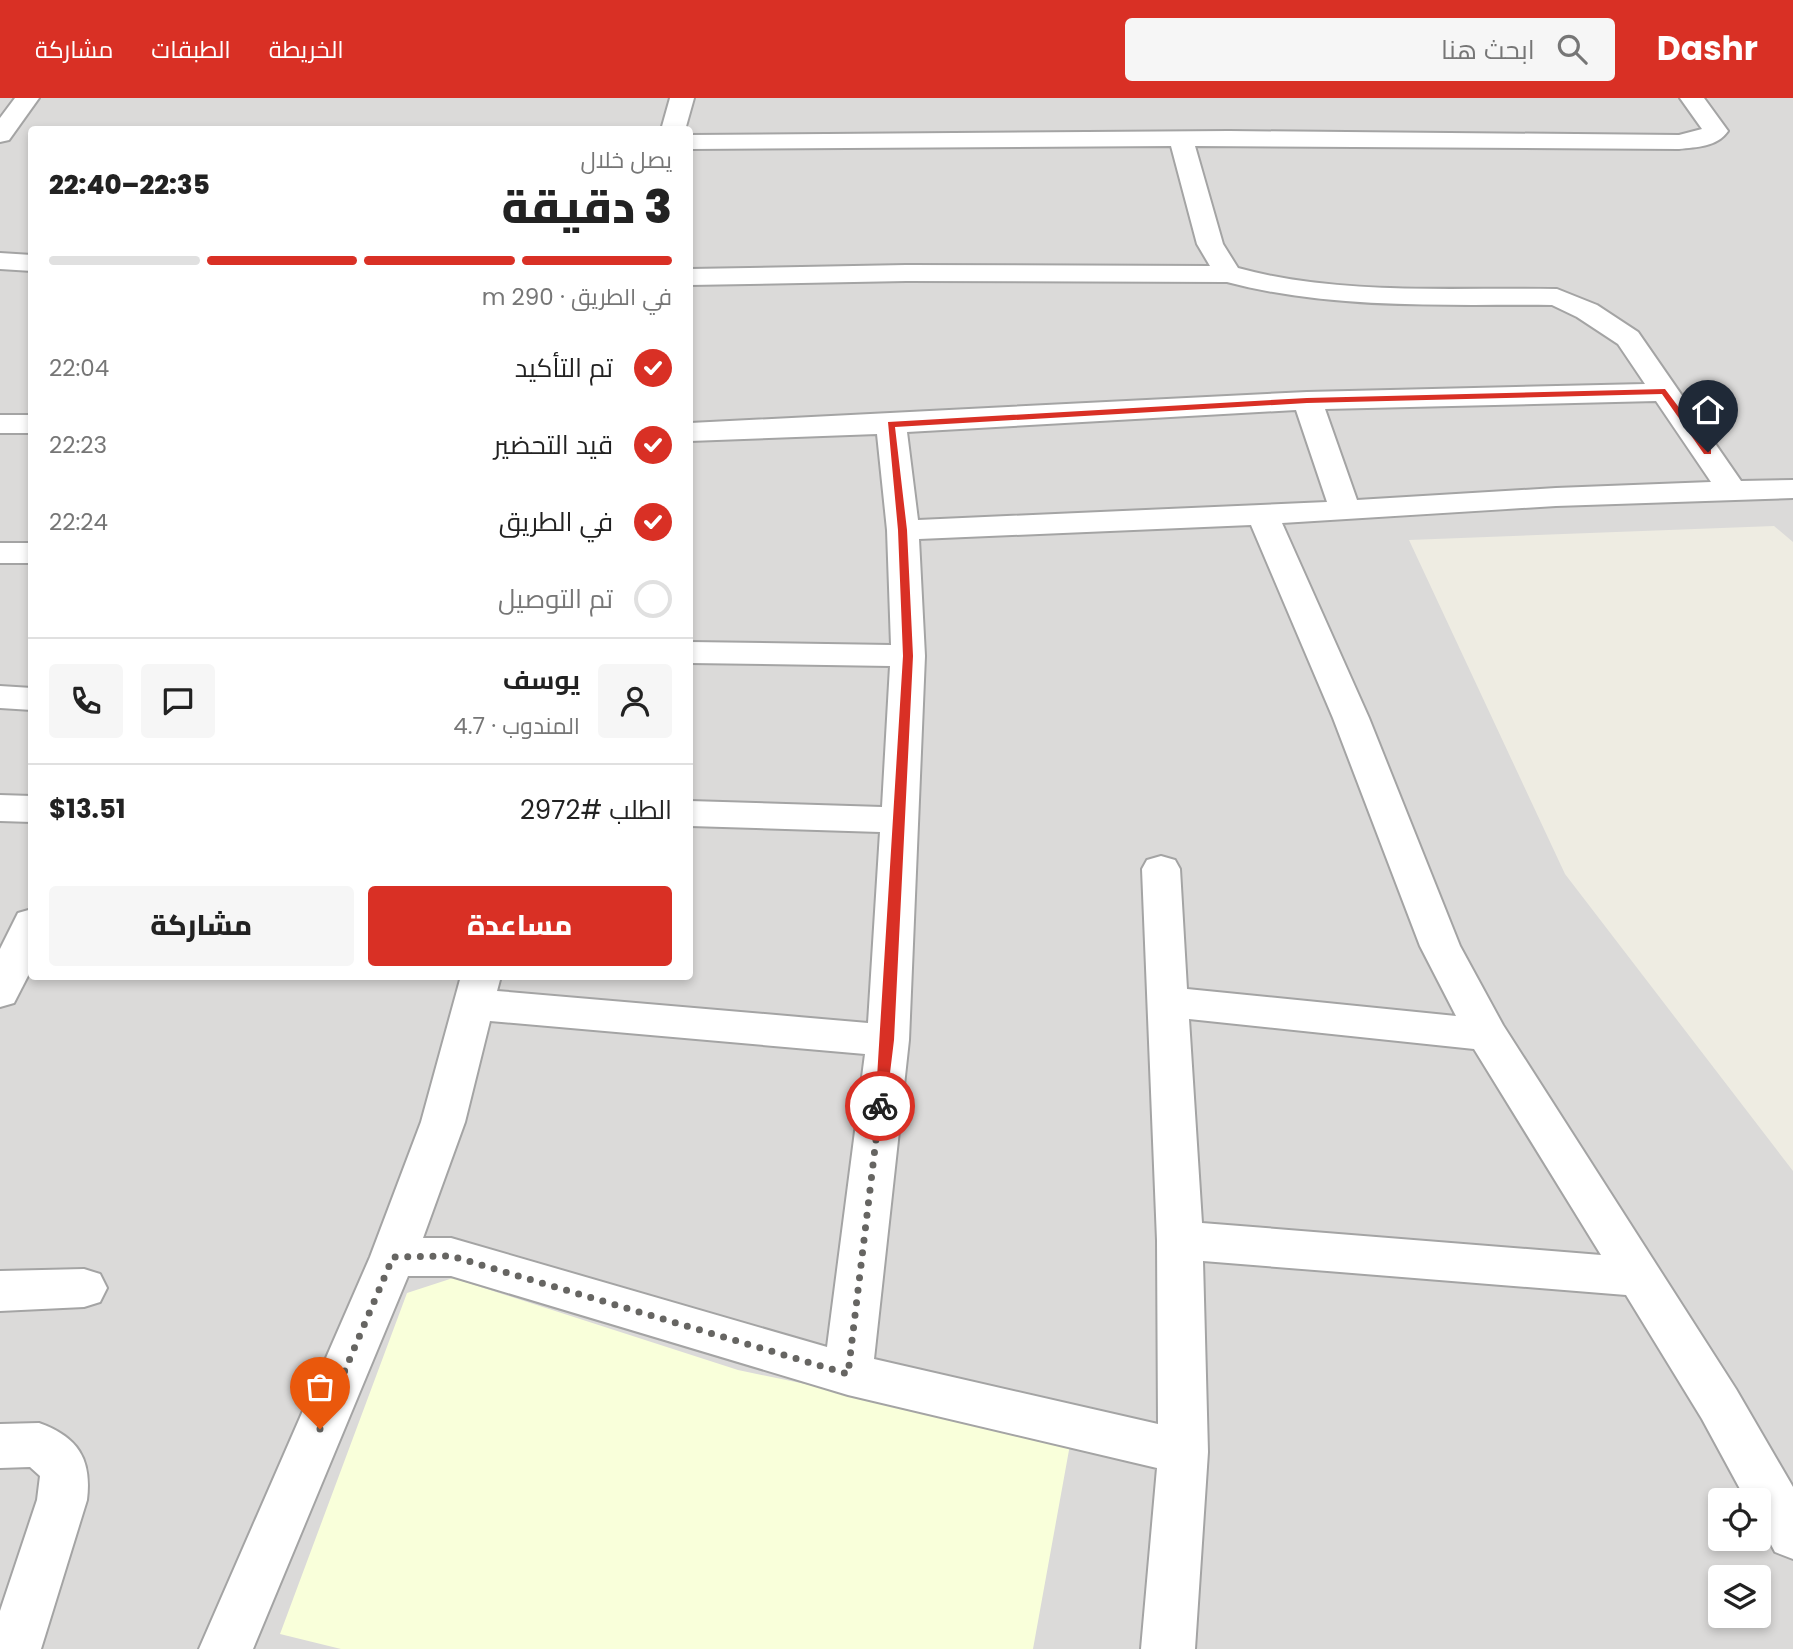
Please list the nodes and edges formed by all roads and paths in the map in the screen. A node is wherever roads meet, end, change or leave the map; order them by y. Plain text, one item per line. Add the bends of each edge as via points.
1 (27, 98) edge
2 (682, 98) edge
3 (1692, 98) edge
4 (674, 126) edge
5 (0, 135) edge
6 (1181, 139) junction
7 (693, 142) edge
8 (0, 261) edge
9 (28, 263) edge
10 (1228, 274) junction
11 (693, 277) edge
12 (1665, 392) junction
13 (1307, 401) junction
14 (0, 424) edge
15 (28, 424) edge
16 (891, 424) junction
17 (693, 432) edge
18 (1793, 489) edge
19 (1732, 491) junction
20 (1345, 509) junction
21 (1263, 515) junction
22 (903, 530) junction
23 (0, 553) edge
24 (28, 553) edge
25 (693, 652) edge
26 (908, 656) junction
27 (0, 697) edge
28 (28, 699) edge
29 (0, 808) edge
30 (28, 809) edge
31 (693, 813) edge
32 (900, 820) junction
33 (1161, 869) dead end
34 (28, 932) edge
35 (476, 990) edge
36 (0, 992) edge
37 (1169, 1002) junction
38 (1487, 1035) junction
39 (888, 1040) junction
40 (1180, 1240) junction
41 (393, 1257) junction
42 (1640, 1277) junction
43 (84, 1288) dead end
44 (0, 1291) edge
45 (848, 1374) junction
46 (0, 1446) edge
47 (1183, 1452) junction
48 (1793, 1535) edge
49 (14, 1649) edge
50 (226, 1649) edge
51 (1168, 1649) edge

1 - 5 street
2 - 4 street
3 - 6 street via 1716,131 1703,139 1679,142
6 - 7 street
6 - 10 street via 1210,244
8 - 9 street
10 - 11 street
10 - 12 street via 1269,285 1355,294 1557,297 1628,338
12 - 13 street
12 - 19 street
13 - 16 street
13 - 20 street
14 - 15 street
16 - 17 street
16 - 22 street
18 - 19 street
19 - 20 street
20 - 21 street
21 - 22 street
21 - 38 street via 1351,718 1423,909
22 - 26 street
23 - 24 street
25 - 26 street
26 - 32 street
27 - 28 street
29 - 30 street
31 - 32 street
32 - 39 street
33 - 37 street
34 - 36 street
35 - 39 street
35 - 41 street via 443,1122
37 - 38 street
37 - 40 street
38 - 42 street
39 - 45 street
40 - 42 street
40 - 47 street
41 - 45 street via 451,1256
41 - 50 street
42 - 48 street
43 - 44 street
45 - 47 street
46 - 49 street via 39,1445 57,1459 65,1475 62,1500
47 - 51 street

